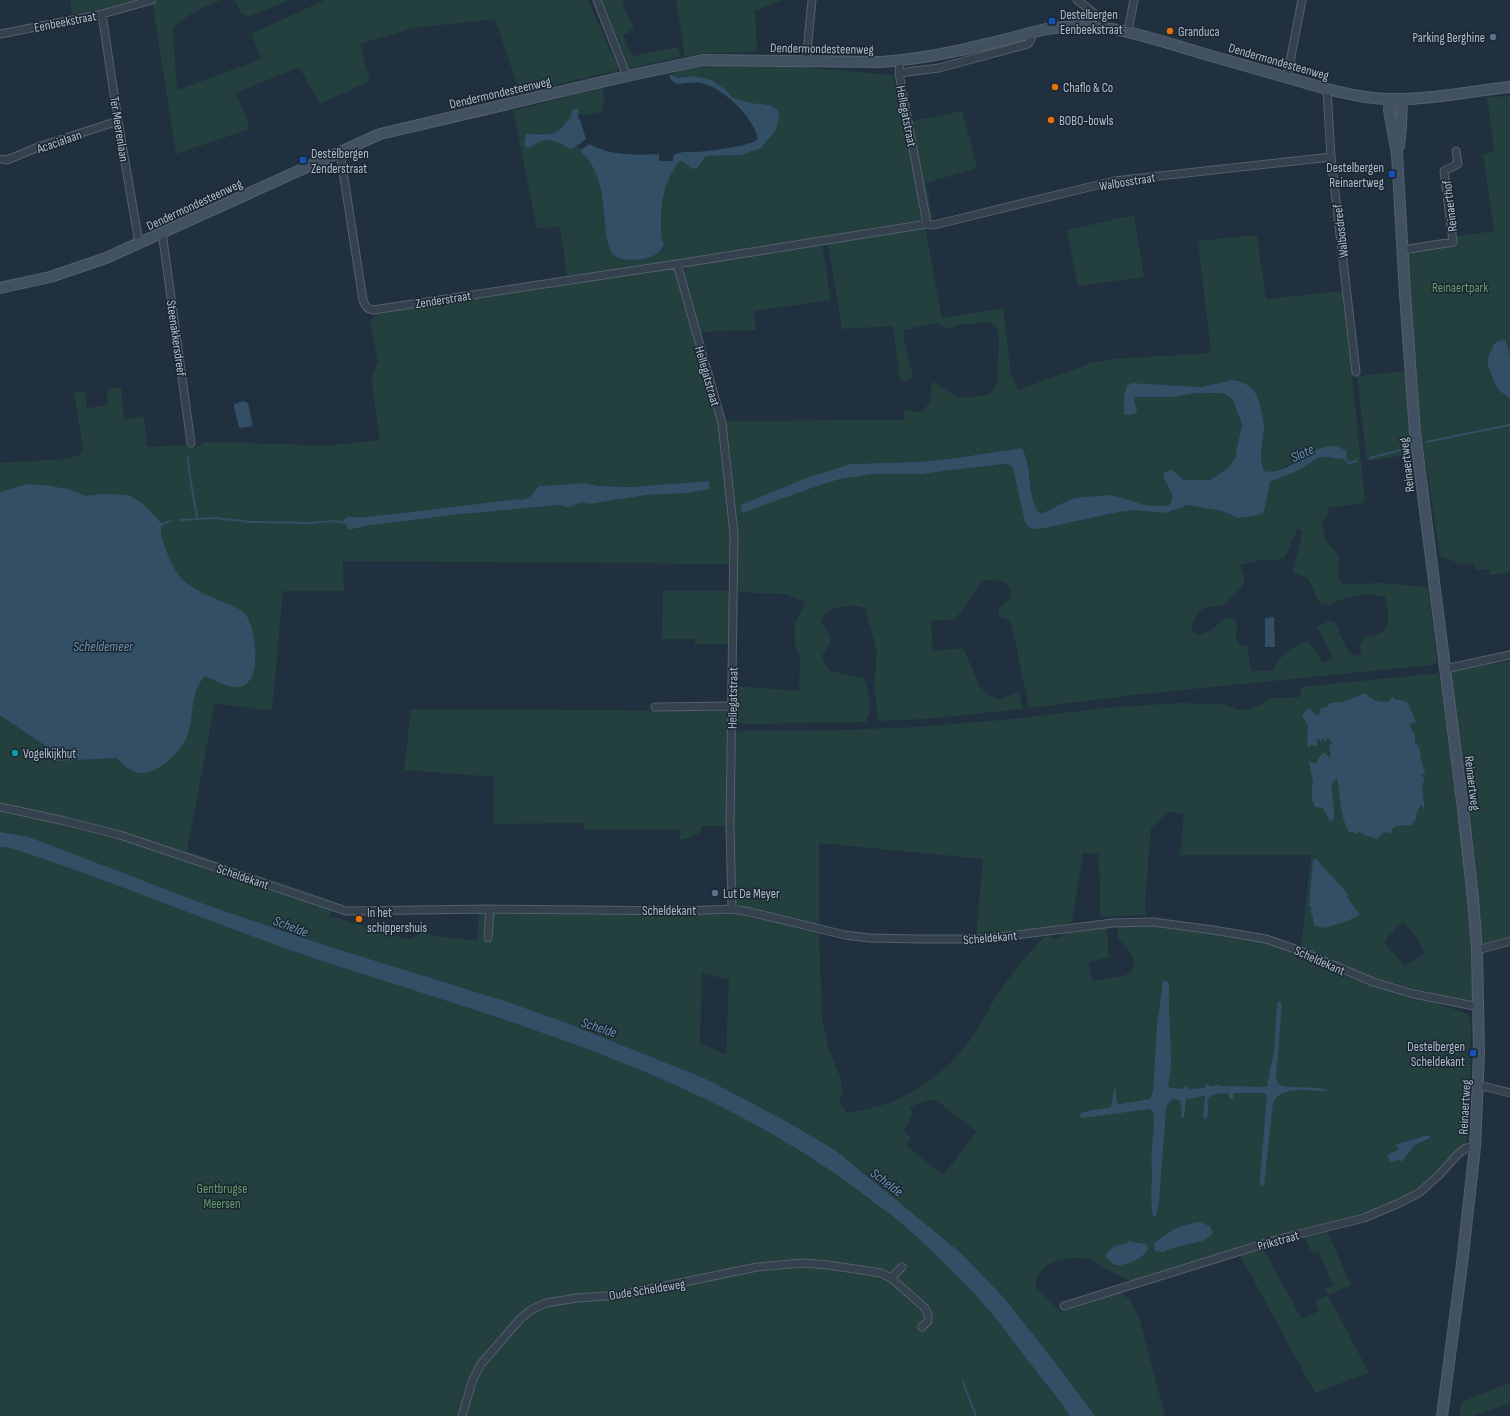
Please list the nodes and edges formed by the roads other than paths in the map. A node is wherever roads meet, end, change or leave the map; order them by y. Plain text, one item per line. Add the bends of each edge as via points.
1 (152, 0) edge
2 (597, 0) edge
3 (812, 0) edge
4 (1077, 0) edge
5 (1134, 0) edge
6 (1302, 0) edge
7 (102, 14) junction
8 (1102, 26) junction
9 (1128, 31) junction
10 (1032, 32) junction
11 (0, 34) edge
12 (806, 61) junction
13 (900, 61) junction
14 (899, 73) junction
15 (627, 76) junction
16 (1287, 77) junction
17 (1510, 88) edge
18 (1327, 89) junction
19 (1402, 102) junction
20 (1390, 103) junction
21 (118, 121) junction
22 (1456, 151) dead end
23 (340, 152) junction
24 (1397, 154) junction
25 (1331, 158) junction
26 (0, 159) edge
27 (927, 224) junction
28 (162, 232) junction
29 (139, 243) junction
30 (1403, 250) junction
31 (677, 264) junction
32 (0, 288) edge
33 (1356, 372) dead end
34 (191, 443) dead end
35 (1510, 655) edge
36 (1445, 669) junction
37 (732, 706) junction
38 (656, 707) dead end
39 (0, 807) edge
40 (490, 909) junction
41 (732, 909) junction
42 (488, 938) dead end
43 (1510, 941) edge
44 (1478, 950) junction
45 (1479, 1008) junction
46 (1479, 1086) junction
47 (1510, 1093) edge
48 (1475, 1147) junction
49 (902, 1267) dead end
50 (891, 1278) junction
51 (1064, 1306) dead end
52 (922, 1327) dead end
53 (462, 1416) edge
54 (1442, 1416) edge

1 - 7 street, Eenbeekstraat
2 - 15 street
3 - 12 street
4 - 8 street via 1098,16
5 - 9 street
6 - 16 street
7 - 11 street, Eenbeekstraat
7 - 21 street, Ter Meerenlaan
8 - 9 main road, Dendermondesteenweg
8 - 10 main road, Dendermondesteenweg via 1058,26
9 - 16 main road, Dendermondesteenweg
10 - 13 main road, Dendermondesteenweg via 961,50
10 - 14 street via 1028,44 939,68
12 - 13 main road, Dendermondesteenweg
12 - 15 main road, Dendermondesteenweg via 703,60
13 - 14 street, Hellegatstraat
14 - 27 street, Hellegatstraat
15 - 23 main road, Dendermondesteenweg via 380,134
16 - 18 main road, Dendermondesteenweg
17 - 19 main road, Dendermondesteenweg
18 - 20 main road, Dendermondesteenweg
18 - 25 street, Walbosdreef
19 - 20 main road, Dendermondesteenweg
19 - 24 main road, Reinaertweg
20 - 24 main road, Reinaertweg via 1390,118
21 - 26 street, Acacialaan via 7,160
21 - 29 street, Ter Meerenlaan
22 - 30 street, Reinaerthof via 1458,164 1444,171 1453,242
23 - 28 main road, Dendermondesteenweg
23 - 31 street, Zenderstraat via 363,300 368,309
24 - 30 main road, Reinaertweg
25 - 27 street, Walbosstraat via 1114,181 934,225
25 - 33 street, Walbosdreef
27 - 31 street
28 - 29 main road, Dendermondesteenweg
28 - 34 street, Steenakkersdreef
29 - 32 main road, Dendermondesteenweg via 68,271
30 - 36 main road, Reinaertweg via 1415,432
31 - 37 street, Hellegatstraat via 722,423 734,534
35 - 36 street
36 - 44 main road, Reinaertweg
37 - 38 street
37 - 41 street, Hellegatstraat
39 - 40 street, Scheldekant via 120,835 346,911
40 - 41 street, Scheldekant
40 - 42 street
41 - 45 street, Scheldekant via 827,932 870,938 984,939 1113,922 1170,923 1266,939 1373,982
43 - 44 street
44 - 45 main road, Reinaertweg
45 - 46 main road, Reinaertweg
46 - 47 street
46 - 48 main road, Reinaertweg
48 - 51 street, Prikstraat via 1466,1148 1459,1153 1440,1175 1419,1193 1364,1218 1279,1239
48 - 54 main road, Reinaertweg
49 - 50 street
50 - 52 street, Oude Scheldeweg via 925,1308 928,1322
50 - 53 street, Oude Scheldeweg via 881,1273 828,1265 784,1264 757,1267 621,1295 546,1303 521,1318 481,1364 473,1379

